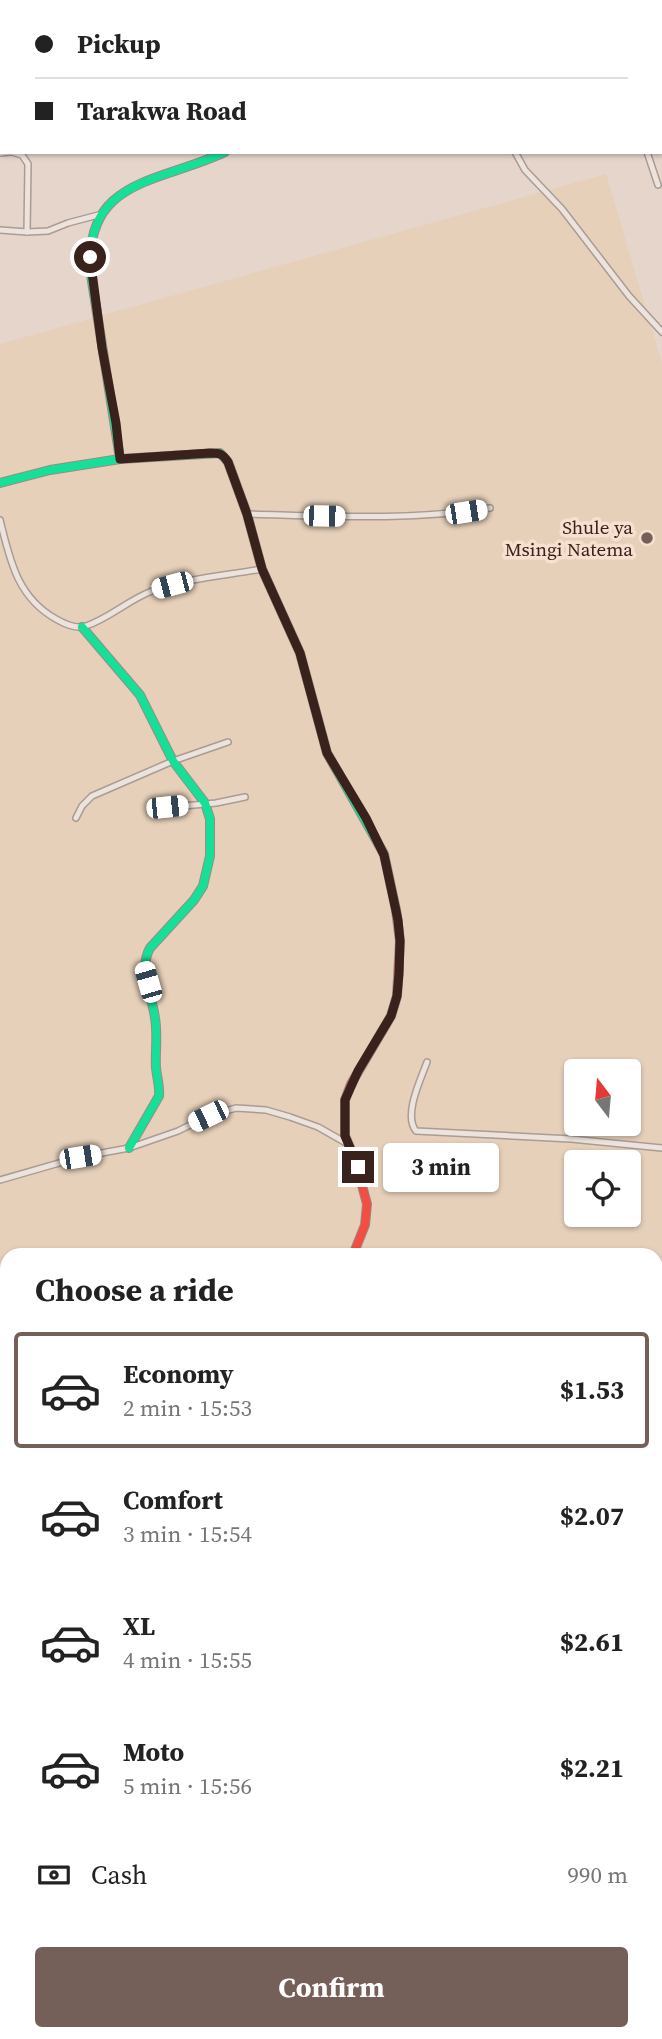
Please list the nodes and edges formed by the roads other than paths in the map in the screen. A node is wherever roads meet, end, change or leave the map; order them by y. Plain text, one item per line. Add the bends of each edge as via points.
1 (19, 154) edge
2 (220, 154) edge
3 (516, 154) edge
4 (648, 154) edge
5 (658, 185) dead end
6 (102, 214) junction
7 (0, 230) edge
8 (27, 232) junction
9 (662, 332) edge
10 (120, 459) junction
11 (0, 483) edge
12 (490, 508) dead end
13 (247, 514) junction
14 (0, 520) edge
15 (262, 569) junction
16 (82, 627) junction
17 (228, 742) dead end
18 (173, 761) junction
19 (245, 797) dead end
20 (205, 803) junction
21 (151, 809) dead end
22 (76, 818) dead end
23 (427, 1062) dead end
24 (348, 1144) junction
25 (129, 1148) junction
26 (662, 1148) edge
27 (0, 1180) edge
28 (356, 1248) edge

1 - 8 street via 28,164
2 - 6 street via 145,180 112,201
3 - 9 street
4 - 5 street
6 - 8 street via 48,231
6 - 10 street via 94,228 90,257
7 - 8 street
10 - 11 street
10 - 13 street via 220,453 228,462
12 - 13 street via 400,516
13 - 15 street
14 - 16 street via 21,587 30,599 64,624
15 - 16 street via 154,590
15 - 24 street via 300,653 327,753 384,855 398,920 397,996 391,1016 345,1100
16 - 18 street via 140,695
17 - 18 street
18 - 20 street
18 - 22 street via 92,796
19 - 20 street
20 - 21 street
20 - 25 street via 211,838 203,886 145,957 156,1022 160,1089
23 - 26 street via 413,1105 416,1131
24 - 25 street via 290,1117 236,1108
24 - 28 street via 367,1213
25 - 27 street

